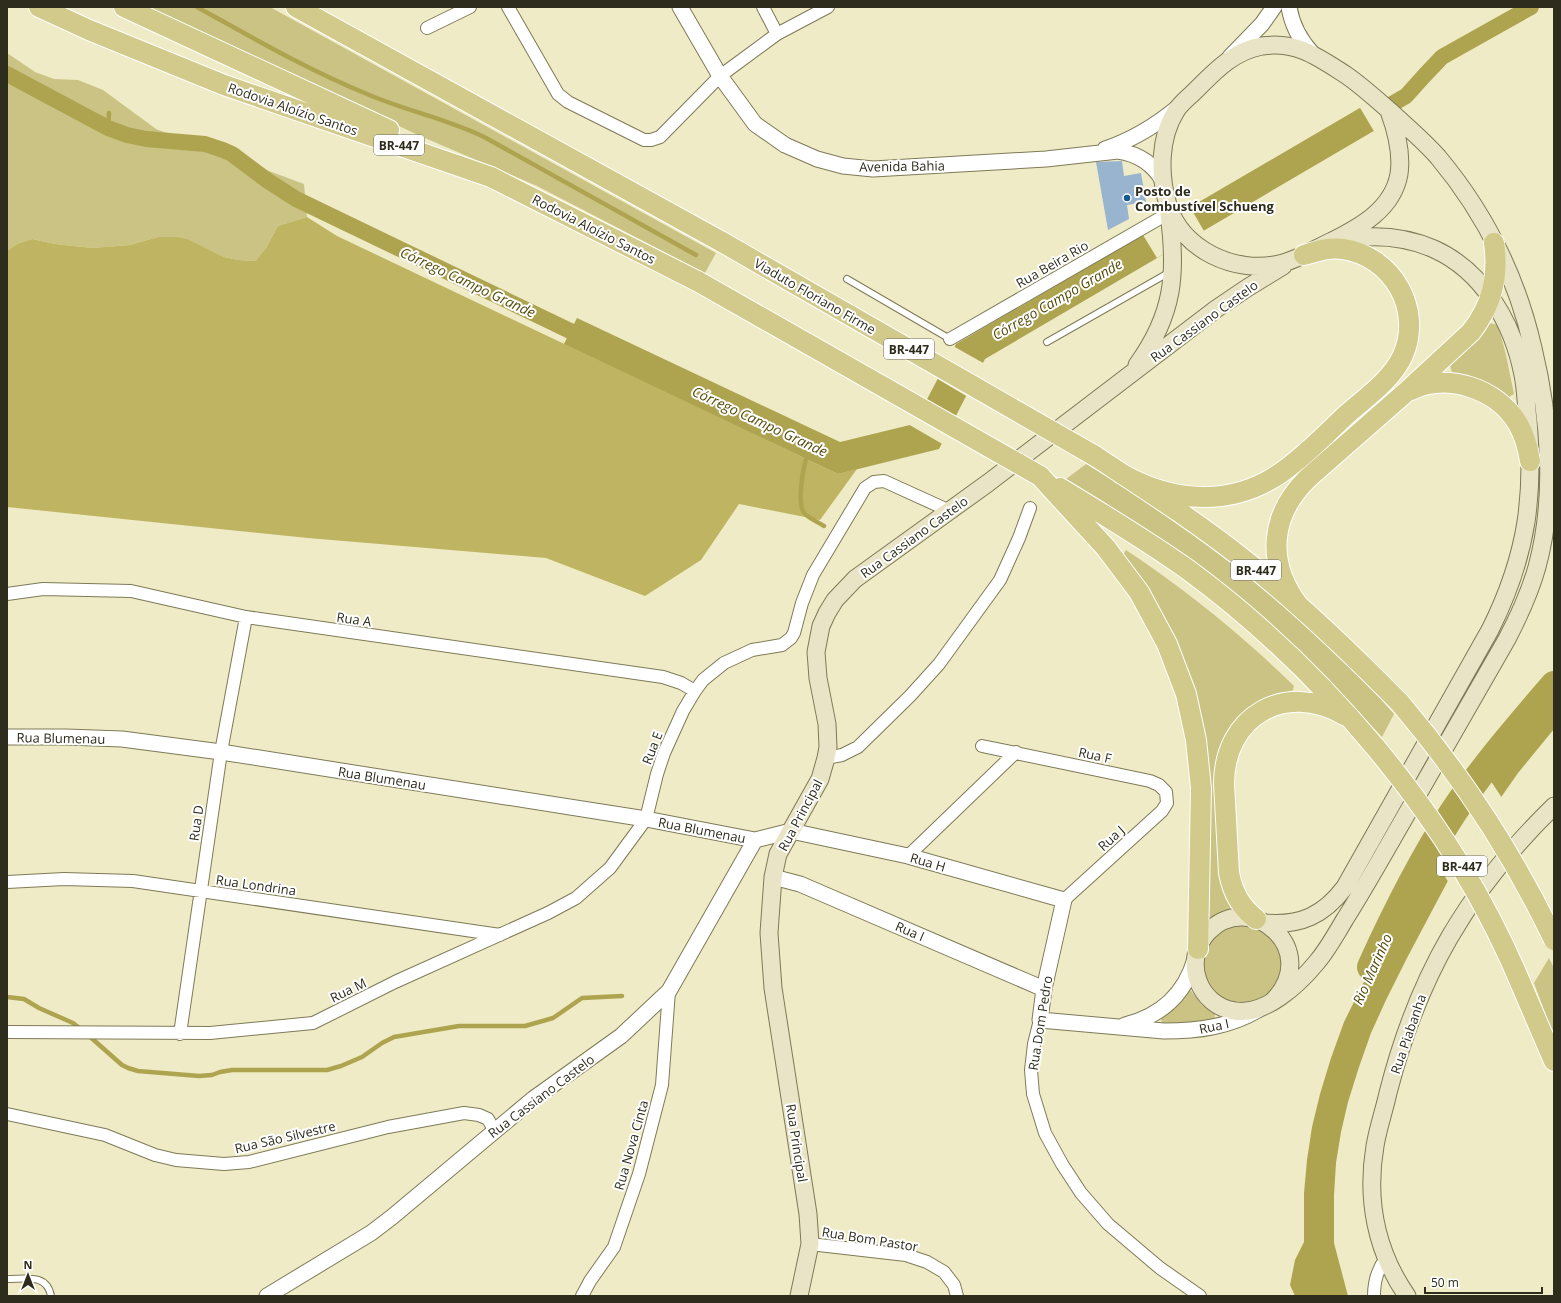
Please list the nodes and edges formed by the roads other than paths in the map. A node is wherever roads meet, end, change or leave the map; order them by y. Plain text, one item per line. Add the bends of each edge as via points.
1 (39, 7) edge
2 (124, 7) edge
3 (296, 7) edge
4 (470, 7) edge
5 (508, 7) edge
6 (680, 7) edge
7 (763, 7) edge
8 (828, 7) edge
9 (1274, 7) edge
10 (1289, 7) edge
11 (427, 28) dead end
12 (777, 34) junction
13 (1312, 53) junction
14 (1227, 60) junction
15 (720, 76) junction
16 (1178, 108) junction
17 (1395, 119) junction
18 (1078, 154) junction
19 (491, 178) junction
20 (1164, 181) junction
21 (1170, 214) junction
22 (1328, 243) junction
23 (1494, 243) junction
24 (1304, 255) junction
25 (1173, 270) junction
26 (846, 279) dead end
27 (1491, 298) junction
28 (950, 339) joint
29 (1047, 342) dead end
30 (1125, 378) junction
31 (1406, 393) junction
32 (1530, 461) junction
33 (1122, 474) junction
34 (1050, 484) junction
35 (1030, 508) dead end
36 (950, 511) junction
37 (7, 594) edge
38 (1298, 605) junction
39 (246, 617) junction
40 (694, 691) junction
41 (1354, 721) junction
42 (7, 737) edge
43 (982, 746) dead end
44 (221, 752) junction
45 (1016, 752) junction
46 (826, 758) junction
47 (1166, 792) joint
48 (1554, 806) edge
49 (646, 819) junction
50 (791, 831) junction
51 (755, 840) junction
52 (908, 856) junction
53 (773, 877) junction
54 (7, 882) edge
55 (200, 891) junction
56 (1064, 900) junction
57 (1260, 921) junction
58 (500, 935) junction
59 (1554, 940) edge
60 (1196, 954) junction
61 (1044, 989) junction
62 (669, 991) junction
63 (1269, 1004) junction
64 (1040, 1020) junction
65 (1113, 1026) junction
66 (7, 1032) edge
67 (180, 1034) junction
68 (1554, 1061) edge
69 (7, 1114) edge
70 (494, 1130) junction
71 (810, 1244) junction
72 (1386, 1258) junction
73 (7, 1279) edge
74 (51, 1296) edge
75 (267, 1296) edge
76 (582, 1296) edge
77 (799, 1296) edge
78 (957, 1296) edge
79 (1200, 1296) edge
80 (1374, 1296) edge
81 (1407, 1296) edge

1 - 19 main road, Rodovia Aloízio Santos / BR-447 via 224,85
2 - 19 main road
3 - 33 main road, Viaduto Floriano Firme / BR-447, bridge via 722,242 1095,456
4 - 11 street
5 - 15 street via 558,94 568,102 644,140 660,137
6 - 15 street, Avenida Bahia
7 - 12 street
8 - 12 street
9 - 14 street via 1262,24
10 - 13 street via 1294,27 1304,45
12 - 15 street
13 - 14 main road via 1299,48 1272,45 1249,49
13 - 17 main road via 1372,94
14 - 16 main road
15 - 18 street, Avenida Bahia via 755,124 785,145 816,159 843,166 873,169 908,168 1046,159
16 - 18 street, Avenida Bahia via 1152,128 1134,137 1098,151
16 - 20 main road, Rua Cassiano Castelo via 1166,134 1163,148
17 - 22 main road via 1399,174 1390,196 1374,216
17 - 23 main road via 1429,148 1451,174 1470,200
18 - 20 street, Avenida Bahia via 1118,151 1128,153 1146,161
19 - 34 main road, Rodovia Aloízio Santos / BR-447, bridge via 699,282
20 - 21 main road, Rua Cassiano Castelo
21 - 24 main road via 1201,249 1226,262 1269,266
21 - 25 main road, Rua Cassiano Castelo
21 - 28 street, Rua Beira Rio
22 - 24 main road
22 - 27 main road via 1378,236 1409,240 1424,245 1444,254 1466,269
23 - 27 main road via 1496,269
23 - 63 main road via 1514,286 1524,316 1533,347 1544,407 1548,493 1537,567 1507,639 1328,948 1290,989
24 - 30 main road, Rua Cassiano Castelo via 1216,309
24 - 33 main road via 1318,250 1342,249 1375,261 1393,277 1408,309 1409,333 1403,356 1389,376 1293,463 1256,486 1224,495 1189,497 1154,490
25 - 29 lane
25 - 30 main road, Rua Cassiano Castelo via 1169,300 1159,328 1144,354
26 - 28 lane
27 - 31 main road via 1471,332
27 - 32 main road via 1513,340 1522,369
30 - 36 main road, Rua Cassiano Castelo
31 - 32 main road via 1440,383 1464,385 1488,394 1517,422 1524,435
31 - 38 main road via 1308,478 1284,509 1277,534 1277,559 1284,583
32 - 57 main road via 1526,523 1502,605 1345,887 1328,906 1305,920 1285,924
33 - 38 main road, BR-447 via 1218,540
34 - 41 main road, BR-447 via 1147,542 1216,591 1295,660
34 - 60 main road via 1106,548 1139,592 1167,644 1186,694 1196,740 1201,788
35 - 46 street via 1000,580 938,664 910,696 858,747 842,755
36 - 40 street, Rua E via 884,481 869,484 813,575 791,638 782,645 752,650 724,663
36 - 46 main road, Rua Cassiano Castelo via 855,579 835,600 827,613 819,633 816,652 827,724
37 - 39 street, Rua A via 43,589 131,591
38 - 59 main road, BR-447, bridge via 1400,703 1446,759 1524,880
39 - 40 street, Rua A via 663,677
39 - 44 street, Rua D
40 - 49 street, Rua E via 664,753
41 - 57 main road via 1317,704 1283,702 1272,706 1245,724 1233,743 1224,773 1229,873 1235,895
41 - 68 main road, BR-447, bridge via 1421,805 1462,866 1497,930
42 - 44 street, Rua Blumenau via 122,739
43 - 45 street, Rua F
44 - 49 street, Rua Blumenau
44 - 55 street, Rua D
45 - 47 street, Rua F via 1150,781
45 - 52 street
46 - 50 main road, Rua Principal via 820,779
47 - 56 street, Rua J via 1167,803 1162,811
48 - 72 main road, Rua Piabanha via 1494,870 1473,900 1432,970 1408,1026 1375,1144 1372,1164 1372,1205
49 - 51 street, Rua Blumenau
49 - 58 street, Rua M via 610,868 576,898
50 - 51 street
50 - 52 street, Rua H
50 - 53 main road, Rua Principal via 778,854
51 - 62 street, Rua Cassiano Castelo
52 - 56 street, Rua H
53 - 61 street, Rua I via 800,884
53 - 71 main road, Rua Principal via 770,959 808,1214
54 - 55 street, Rua Londrina via 64,879 133,881
55 - 58 street, Rua Londrina
55 - 67 street, Rua D
56 - 61 street, Rua Dom Pedro
57 - 60 main road via 1246,917 1221,923 1208,932
57 - 63 main road via 1281,936 1289,955 1289,975 1280,994
58 - 67 street, Rua M via 395,982 313,1023
60 - 63 main road via 1195,969 1202,989 1215,1004 1245,1012
60 - 65 street, Rua I via 1192,971 1179,993 1160,1010 1138,1021
61 - 64 street, Rua Dom Pedro
62 - 70 street, Rua Cassiano Castelo via 621,1036 533,1098
62 - 76 street, Rua Nova Cinta via 662,1085 639,1174 614,1247
63 - 65 street, Rua I via 1234,1022 1204,1029 1164,1031
64 - 65 street, Rua I
64 - 79 street, Rua Dom Pedro via 1031,1070 1033,1094 1045,1133 1062,1164 1108,1224 1160,1268
66 - 67 street, Rua M
69 - 70 street, Rua São Silvestre via 105,1135 155,1155 176,1160 224,1164 249,1162 381,1129 464,1113 488,1119
70 - 75 street, Rua Cassiano Castelo via 392,1217
71 - 77 main road, Rua Principal
71 - 78 street, Rua Bom Pastor via 906,1255 927,1262 944,1272 954,1285
72 - 80 street via 1376,1276
72 - 81 main road, Rua Piabanha
73 - 74 lane via 44,1281 48,1284

